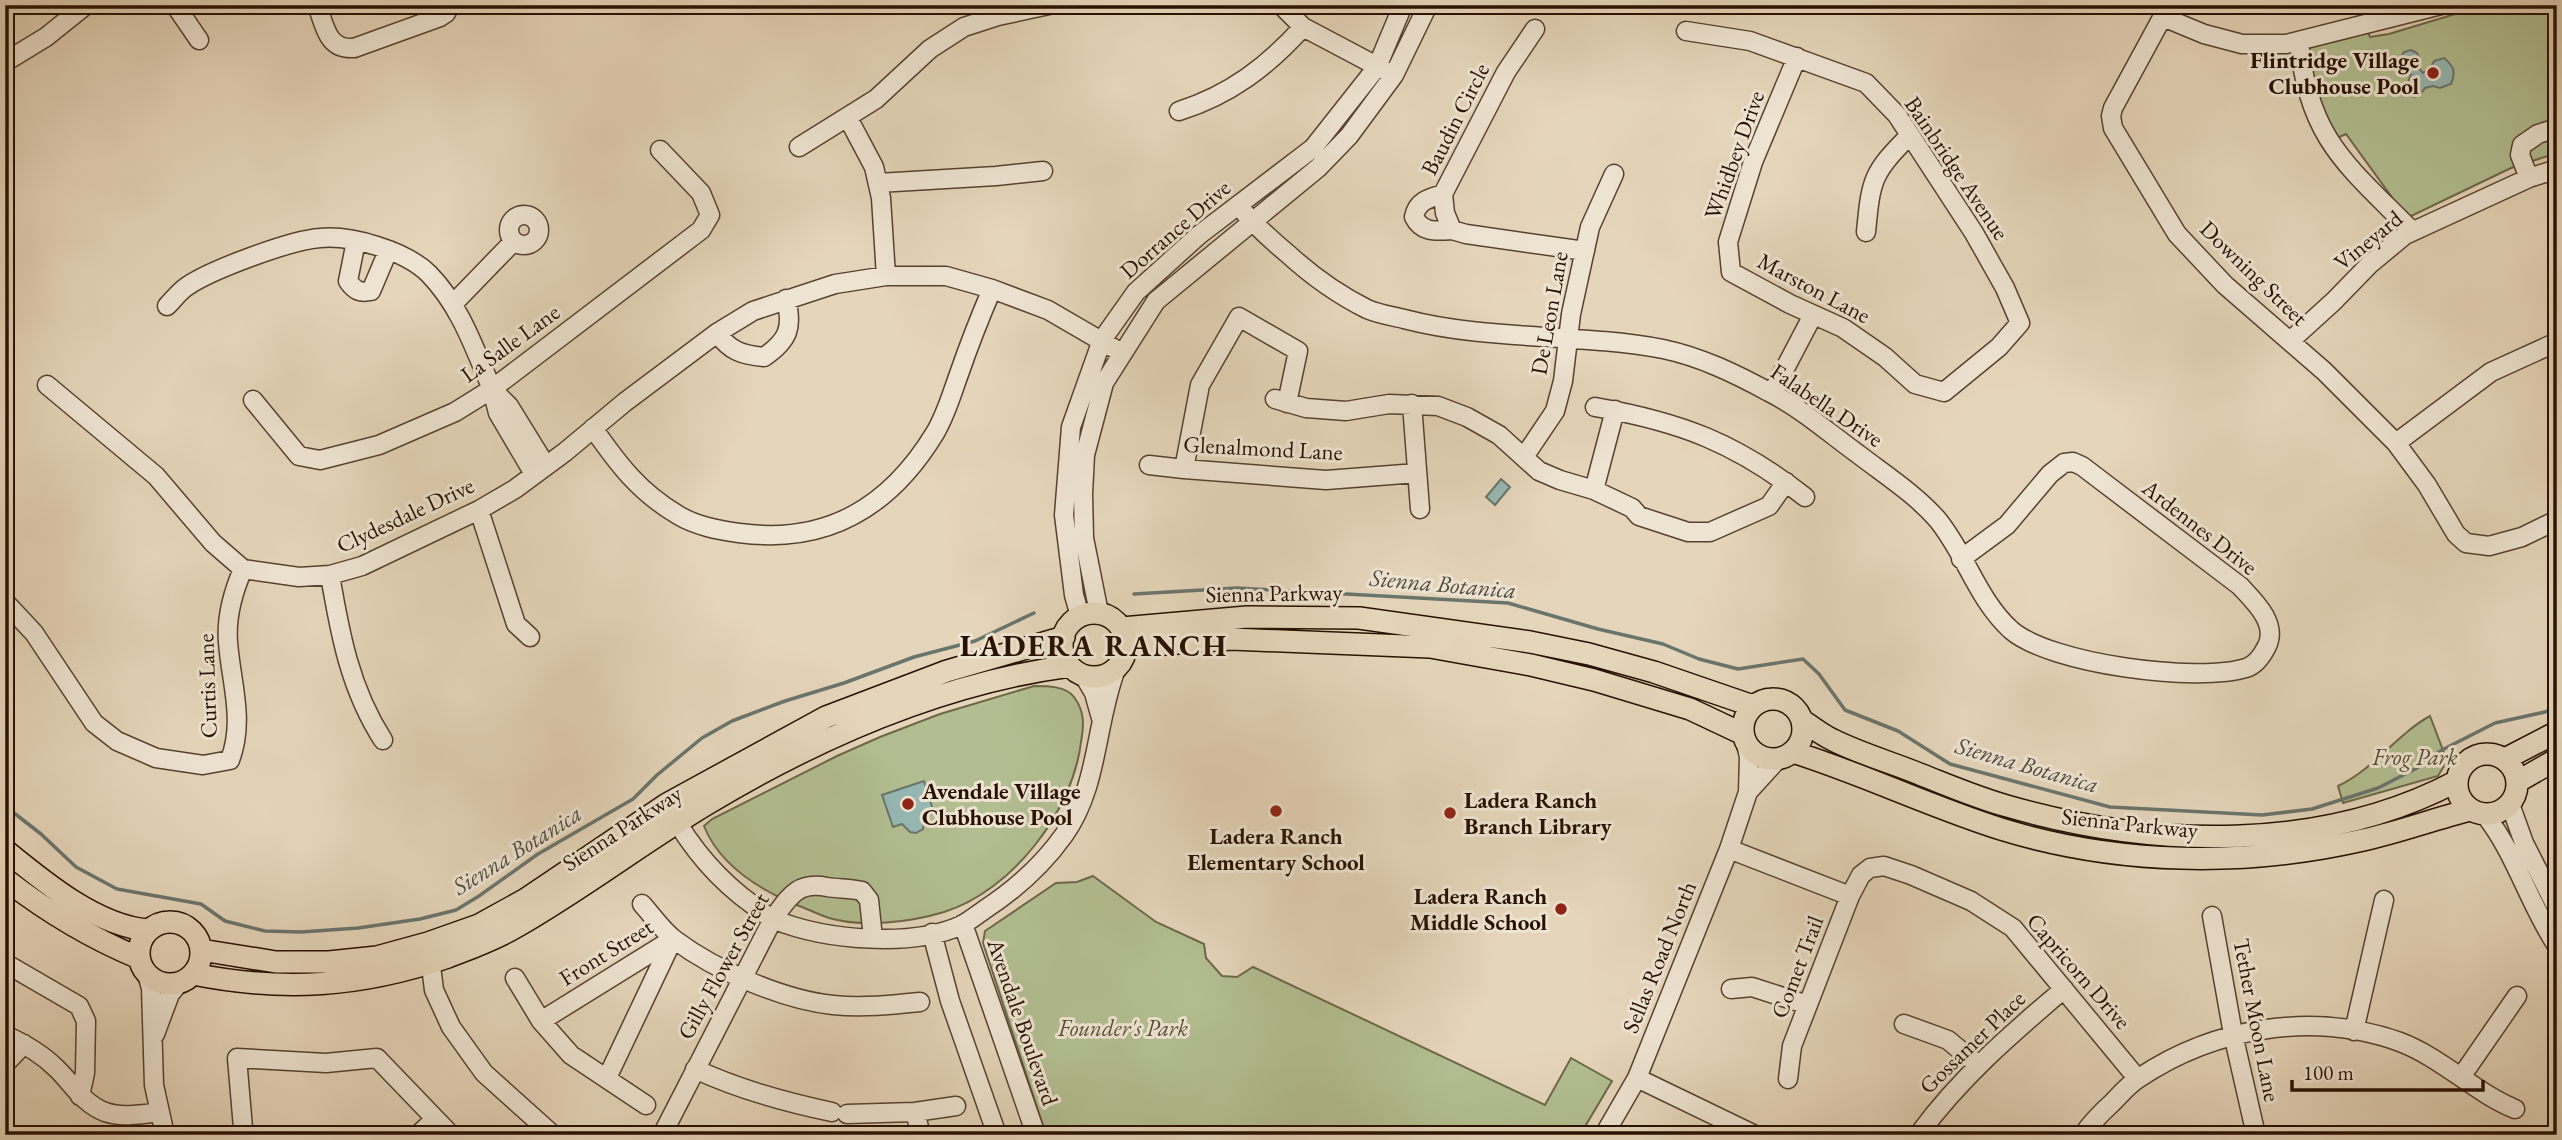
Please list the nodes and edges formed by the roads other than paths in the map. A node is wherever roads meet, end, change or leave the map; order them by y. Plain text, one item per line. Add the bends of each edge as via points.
1 (86, 5) edge
2 (175, 5) edge
3 (317, 5) edge
4 (450, 5) edge
5 (1049, 5) edge
6 (1281, 5) edge
7 (1403, 5) edge
8 (1428, 5) edge
9 (2441, 5) edge
10 (2166, 11) edge
11 (1303, 27) junction
12 (1535, 29) dead end
13 (1686, 31) dead end
14 (199, 40) dead end
15 (2299, 41) junction
16 (1797, 57) junction
17 (5, 62) edge
18 (1377, 67) junction
19 (1394, 75) junction
20 (1179, 111) dead end
21 (848, 118) junction
22 (2557, 128) edge
23 (1910, 135) junction
24 (799, 147) dead end
25 (660, 150) dead end
26 (2557, 169) edge
27 (1043, 171) dead end
28 (1614, 174) dead end
29 (2529, 178) junction
30 (878, 183) junction
31 (1443, 194) junction
32 (1238, 205) junction
33 (1251, 222) junction
34 (1452, 230) junction
35 (1866, 232) dead end
36 (2412, 232) junction
37 (356, 241) junction
38 (514, 241) dead end
39 (388, 251) junction
40 (1585, 251) junction
41 (1731, 272) joint
42 (886, 276) junction
43 (992, 289) junction
44 (786, 299) junction
45 (454, 303) junction
46 (167, 306) dead end
47 (1814, 315) junction
48 (717, 333) junction
49 (1569, 340) junction
50 (1102, 341) junction
51 (2290, 341) junction
52 (2557, 342) edge
53 (1122, 353) junction
54 (47, 386) dead end
55 (492, 389) junction
56 (1944, 392) joint
57 (1772, 393) junction
58 (253, 400) dead end
59 (1412, 404) junction
60 (1595, 407) dead end
61 (1615, 410) junction
62 (593, 428) junction
63 (2396, 443) junction
64 (1524, 457) junction
65 (1149, 465) dead end
66 (540, 470) junction
67 (1184, 470) junction
68 (1417, 473) junction
69 (1786, 482) junction
70 (1594, 490) junction
71 (1805, 497) dead end
72 (1420, 509) dead end
73 (479, 510) junction
74 (2557, 520) edge
75 (1961, 559) junction
76 (243, 569) junction
77 (330, 575) junction
78 (5, 602) edge
79 (1089, 615) junction
80 (530, 637) dead end
81 (1063, 637) junction
82 (1124, 637) junction
83 (2262, 656) joint
84 (1116, 669) junction
85 (1077, 671) junction
86 (1753, 706) junction
87 (1101, 718) junction
88 (1802, 720) junction
89 (2557, 732) edge
90 (1744, 739) junction
91 (383, 740) dead end
92 (1785, 755) junction
93 (2505, 759) junction
94 (2557, 759) edge
95 (2457, 780) junction
96 (2517, 782) junction
97 (1748, 792) junction
98 (667, 804) junction
99 (2510, 804) junction
100 (2477, 812) junction
101 (678, 823) junction
102 (1729, 849) junction
103 (5, 850) edge
104 (1861, 875) joint
105 (5, 879) edge
106 (1850, 896) junction
107 (2384, 900) dead end
108 (642, 904) dead end
109 (2557, 908) edge
110 (2212, 916) dead end
111 (773, 919) junction
112 (963, 924) junction
113 (148, 930) junction
114 (932, 933) junction
115 (873, 938) junction
116 (673, 939) junction
117 (2557, 946) edge
118 (201, 950) junction
119 (429, 953) junction
120 (5, 963) edge
121 (143, 966) junction
122 (186, 978) junction
123 (515, 978) dead end
124 (742, 979) junction
125 (1731, 989) dead end
126 (2064, 989) junction
127 (2517, 996) dead end
128 (920, 1002) dead end
129 (1808, 1005) junction
130 (541, 1021) junction
131 (1904, 1024) dead end
132 (2354, 1031) junction
133 (2233, 1034) junction
134 (5, 1035) edge
135 (154, 1037) junction
136 (24, 1044) junction
137 (5, 1064) edge
138 (1979, 1065) junction
139 (695, 1069) junction
140 (2461, 1077) junction
141 (1637, 1078) junction
142 (2137, 1078) junction
143 (607, 1079) junction
144 (1788, 1079) dead end
145 (80, 1096) junction
146 (646, 1105) dead end
147 (956, 1106) dead end
148 (2515, 1109) dead end
149 (160, 1112) junction
150 (915, 1112) junction
151 (435, 1119) junction
152 (1919, 1133) edge
153 (165, 1135) edge
154 (246, 1135) edge
155 (418, 1135) edge
156 (451, 1135) edge
157 (553, 1135) edge
158 (662, 1135) edge
159 (921, 1135) edge
160 (997, 1135) edge
161 (1036, 1135) edge
162 (1604, 1135) edge
163 (1755, 1135) edge
164 (2083, 1135) edge
165 (2256, 1135) edge

1 - 17 street
2 - 14 street
3 - 4 street via 334,44 343,49 440,17
5 - 21 street via 964,27 930,49
6 - 11 street
7 - 18 street, Dorrance Drive
8 - 19 street, Dorrance Drive
9 - 15 street
10 - 15 street via 2204,34 2242,44
10 - 51 street, Downing Street via 2113,108 2113,128 2177,234 2225,285
11 - 18 street
11 - 20 street via 1259,71 1206,103
12 - 31 street, Baudin Circle via 1506,72
13 - 16 street, Bainbridge Avenue via 1750,41
15 - 36 street via 2310,102 2324,135 2346,165
16 - 23 street, Bainbridge Avenue via 1866,83
16 - 41 street, Whidbey Drive via 1754,162 1728,242
18 - 19 street
18 - 32 street, Dorrance Drive via 1313,148
19 - 33 street, Dorrance Drive via 1349,136
21 - 24 street
21 - 30 street
22 - 29 street via 2522,145 2520,155
23 - 35 street via 1884,161 1870,189
23 - 56 street, Bainbridge Avenue via 1974,233 2020,323 1999,347
25 - 55 street, La Salle Lane via 701,193 710,215 701,230
26 - 29 street, Vineyard
27 - 30 street
28 - 40 street, De Leon Lane via 1590,227
29 - 36 street, Vineyard
30 - 42 street
31 - 34 street, Baudin Circle
31 - 34 street via 1424,201 1414,217 1422,228
32 - 33 street, Falabella Drive
32 - 50 street, Dorrance Drive via 1136,292
33 - 49 street, Falabella Drive via 1310,274 1368,310 1433,327
33 - 53 street, Dorrance Drive via 1156,301
34 - 40 street
36 - 51 street, Vineyard via 2370,264
37 - 39 street
37 - 39 street via 348,281 363,292 371,291
37 - 46 street via 320,238 292,243 202,278
38 - 45 street
39 - 45 street via 427,272
40 - 49 street, De Leon Lane
41 - 47 street, Marston Lane
42 - 43 street, Clydesdale Drive via 946,276
42 - 44 street, Clydesdale Drive via 835,284
43 - 50 street, Clydesdale Drive via 1048,310
43 - 62 street via 936,432 891,490 827,528 756,535 712,529 679,516 625,473
44 - 48 street, Clydesdale Drive via 753,311
44 - 48 street via 787,334 778,348 764,357 735,352
45 - 55 street
47 - 56 street, Marston Lane via 1843,328 1915,384
47 - 57 street
48 - 62 street, Clydesdale Drive
49 - 57 street, Falabella Drive via 1665,350 1713,364
49 - 64 street, De Leon Lane via 1555,411
50 - 53 street, Clydesdale Drive
50 - 79 street, Dorrance Drive via 1071,427 1064,515 1074,595
51 - 63 street, Downing Street
52 - 63 street via 2491,372
53 - 79 street, Dorrance Drive via 1104,383 1086,454 1083,494
54 - 76 street via 156,476 213,543
55 - 58 street, La Salle Lane via 455,412 379,445 320,460 299,456
55 - 66 street via 509,406
57 - 75 street, Falabella Drive via 1909,494 1935,517
59 - 64 street via 1438,406 1467,417 1499,435
59 - 67 street via 1346,411 1281,401 1298,351 1239,317 1200,386
59 - 68 street
60 - 61 street
61 - 69 street via 1699,433
61 - 70 street
62 - 66 street, Clydesdale Drive
63 - 74 street, Downing Street via 2427,485 2447,523 2466,543 2489,547
64 - 70 street via 1560,481
65 - 67 street, Glenalmond Lane
66 - 73 street, Clydesdale Drive
67 - 68 street, Glenalmond Lane via 1326,480
68 - 72 street
69 - 70 street via 1769,506 1710,532 1688,531 1639,516 1618,493
69 - 71 street
73 - 77 street, Clydesdale Drive via 362,566
73 - 80 street via 516,624
75 - 83 street, Falabella Drive via 1983,597 2011,630 2036,646 2090,662 2157,671 2249,667
75 - 83 street, Ardennes Drive via 2007,525 2050,474 2073,462 2240,586 2269,623 2270,641
76 - 77 street, Clydesdale Drive via 299,577
76 - 78 street, Curtis Lane via 232,595 228,640 238,711 236,743 230,760 203,765 156,758 117,741 94,723 34,634
77 - 91 street via 341,643 367,715
79 - 81 main road via 1069,625
79 - 82 main road via 1108,616
81 - 85 main road via 1065,657
81 - 98 main road, Sienna Parkway via 947,671 826,717
82 - 84 main road via 1125,655
82 - 86 main road, Sienna Parkway via 1247,617 1359,618 1589,654
82 - 90 main road, Sienna Parkway via 1430,647 1594,680 1690,709
84 - 85 main road, Sienna Parkway via 1101,677
84 - 87 street
85 - 87 street via 1094,693
85 - 101 main road, Sienna Parkway via 1002,678 923,702 817,744
86 - 88 main road, Sienna Parkway via 1771,698 1781,700
86 - 90 main road via 1743,724
87 - 112 street via 1097,751 1077,815 1037,869
88 - 92 main road via 1802,737
88 - 95 main road, Sienna Parkway via 1831,740 2006,806 2087,826 2143,833 2190,837 2298,830 2408,804
89 - 93 main road, Sienna Parkway
90 - 92 main road, Sienna Parkway via 1762,757
90 - 97 street, Sellas Road North via 1749,757
92 - 97 street, Sellas Road North via 1771,764
92 - 100 main road, Sienna Parkway via 1844,768 2003,829 2079,847 2168,858 2232,858 2312,850
93 - 95 main road, Sienna Parkway via 2490,754 2472,758
93 - 96 main road
94 - 96 main road
95 - 100 main road via 2462,801
96 - 99 main road
97 - 102 street, Sellas Road North
98 - 101 street
98 - 119 main road, Sienna Parkway via 526,899
99 - 100 main road, Sienna Parkway via 2499,812
99 - 109 street
100 - 117 street via 2497,831
101 - 111 street via 718,877
101 - 119 main road, Sienna Parkway via 515,928 474,947
102 - 106 street
102 - 141 street, Sellas Road North
103 - 113 main road via 92,911 121,925
104 - 106 street, Comet Trail
104 - 126 street, Capricorn Drive via 1884,866 1971,901 2012,928
105 - 121 main road, Sienna Parkway
106 - 129 street, Comet Trail
107 - 132 street
108 - 116 street
110 - 133 street, Tether Moon Lane
111 - 115 street via 850,938
111 - 115 street, Gilly Flower Street via 797,890 813,885 849,888 862,891 869,900
111 - 124 street, Gilly Flower Street
112 - 114 street
112 - 161 street, Avendale Boulevard
113 - 118 main road via 166,922 185,926
113 - 121 main road via 139,948
114 - 115 street
114 - 160 street via 950,1001
116 - 124 street
116 - 130 street, Front Street
116 - 143 street, Front Street
118 - 119 main road, Sienna Parkway via 276,962
118 - 122 main road
119 - 122 main road, Sienna Parkway via 351,982 318,985
119 - 157 street via 434,990 451,1027 484,1073
120 - 145 street via 79,1006 86,1021
121 - 122 main road, Sienna Parkway via 161,983
121 - 135 street via 151,988
122 - 135 street via 170,994
123 - 130 street
124 - 128 street via 802,1000 834,1005
124 - 139 street, Gilly Flower Street
125 - 129 street via 1752,986
126 - 138 street, Gossamer Place
126 - 142 street, Capricorn Drive
127 - 140 street
129 - 144 street, Comet Trail via 1793,1046
130 - 143 street via 571,1055
131 - 138 street via 1948,1040
132 - 133 street via 2303,1026
132 - 140 street via 2427,1054
133 - 142 street
133 - 165 street, Tether Moon Lane
134 - 136 street
135 - 149 street via 154,1085
136 - 137 street
136 - 145 street via 58,1069
138 - 152 street, Gossamer Place
139 - 150 street via 776,1100 840,1113
139 - 158 street, Gilly Flower Street
140 - 148 street
141 - 162 street, Sellas Road North
141 - 163 street
142 - 164 street
143 - 146 street
145 - 149 street via 106,1112
147 - 150 street
149 - 153 street
150 - 159 street
151 - 154 street via 377,1058 326,1063 237,1058
151 - 155 street
151 - 156 street

